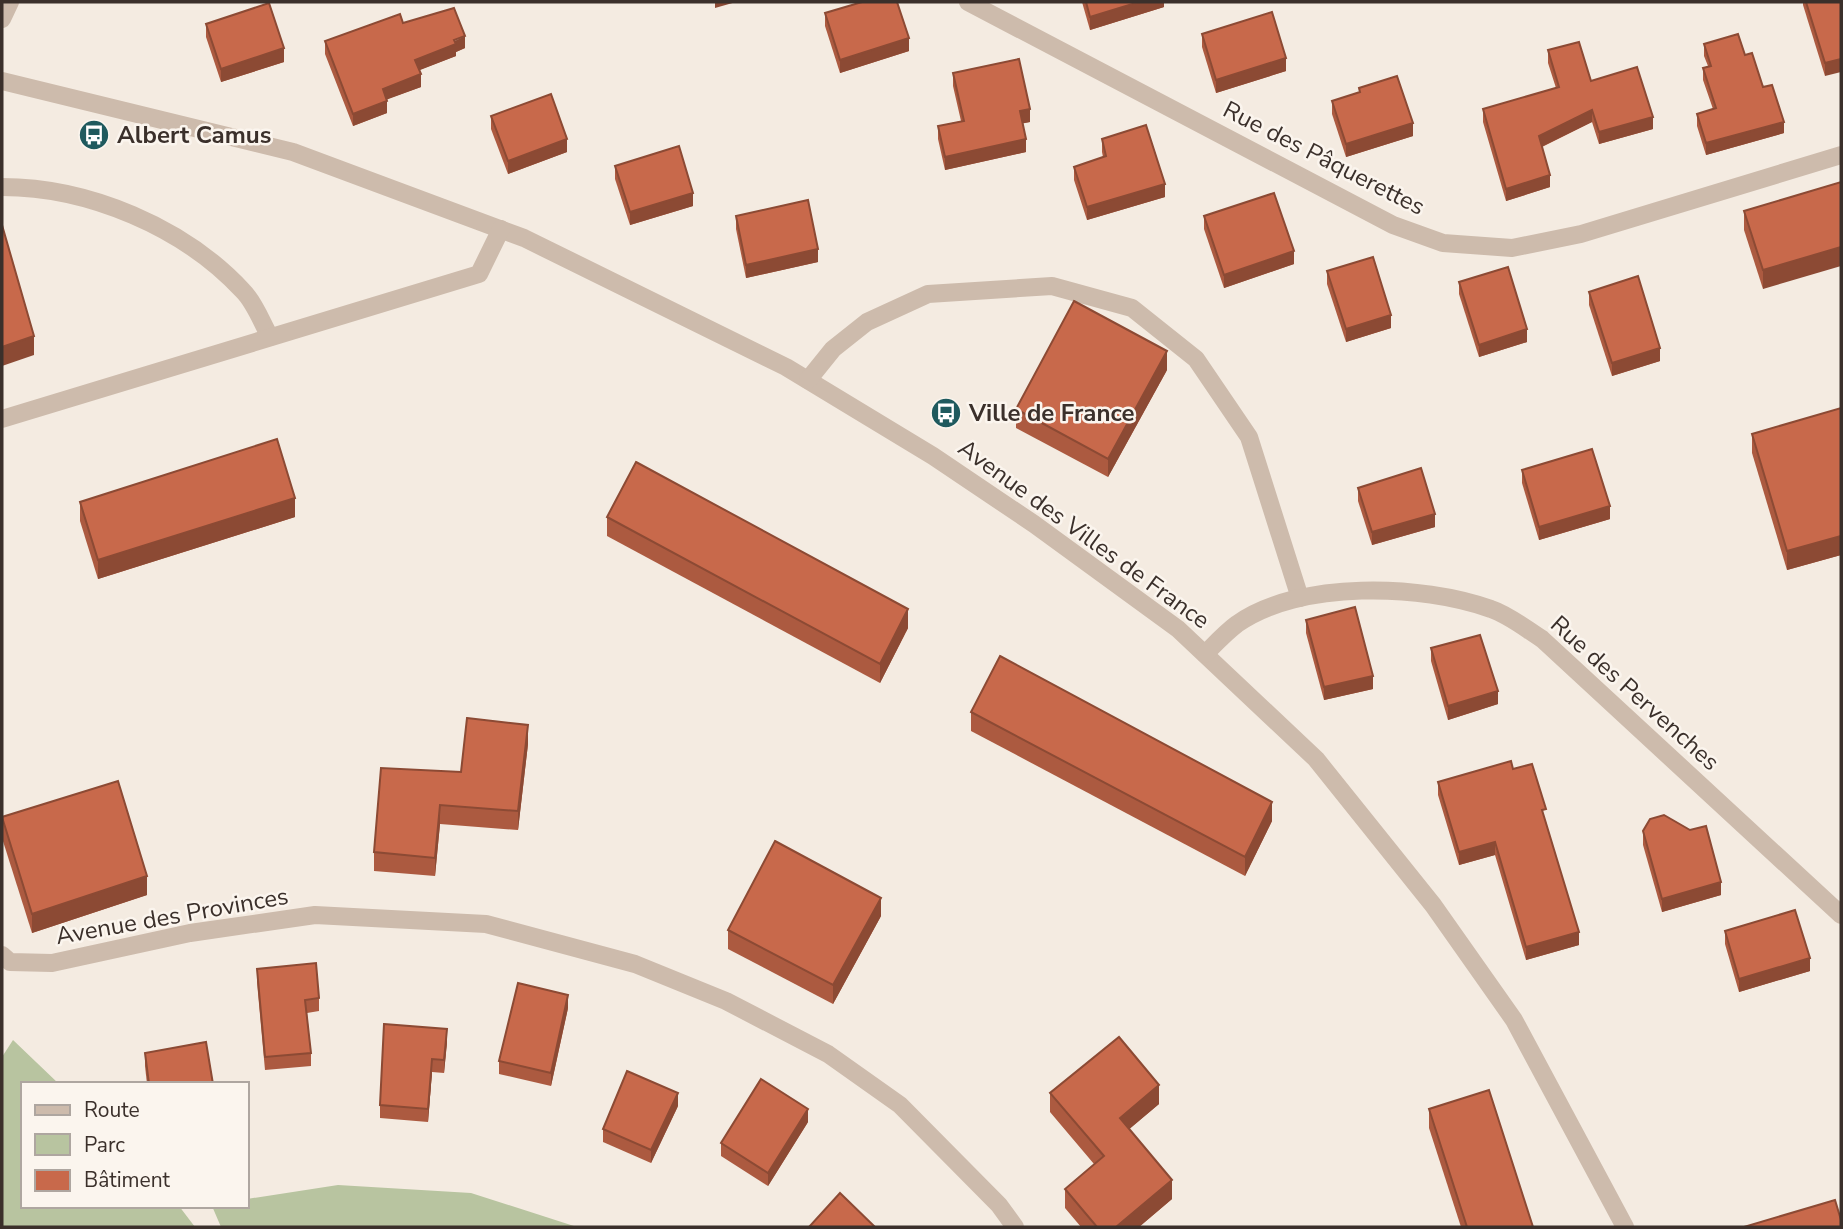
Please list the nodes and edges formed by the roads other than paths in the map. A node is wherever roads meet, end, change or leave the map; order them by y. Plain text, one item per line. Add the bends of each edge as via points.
1 (10, 2) edge
2 (968, 2) edge
3 (2, 19) edge
4 (2, 81) edge
5 (1841, 155) edge
6 (2, 187) edge
7 (501, 229) junction
8 (270, 337) junction
9 (808, 380) junction
10 (2, 419) edge
11 (1300, 598) junction
12 (1205, 653) junction
13 (1841, 915) edge
14 (2, 955) edge
15 (1015, 1227) edge
16 (1625, 1227) edge

1 - 3 street
2 - 5 street, Rue des Pâquerettes via 1393,225 1443,243 1512,248 1581,234
4 - 7 street, Avenue des Villes de France via 293,152
6 - 8 street via 34,187 121,210 189,245 245,292
7 - 8 street via 479,274
7 - 9 street, Avenue des Villes de France
8 - 10 street
9 - 11 street via 833,349 867,323 928,294 1052,286 1132,308 1196,359 1249,437
9 - 12 street, Avenue des Villes de France via 1004,503
11 - 12 street, Rue des Pervenches via 1282,601 1237,624
11 - 13 street, Rue des Pervenches via 1340,591 1405,590 1492,609 1532,633
12 - 16 street, Avenue des Villes de France via 1315,759 1433,905 1514,1020
14 - 15 street, Avenue des Provinces via 10,962 52,963 190,933 315,915 486,924 635,964 726,1001 828,1054 900,1105

